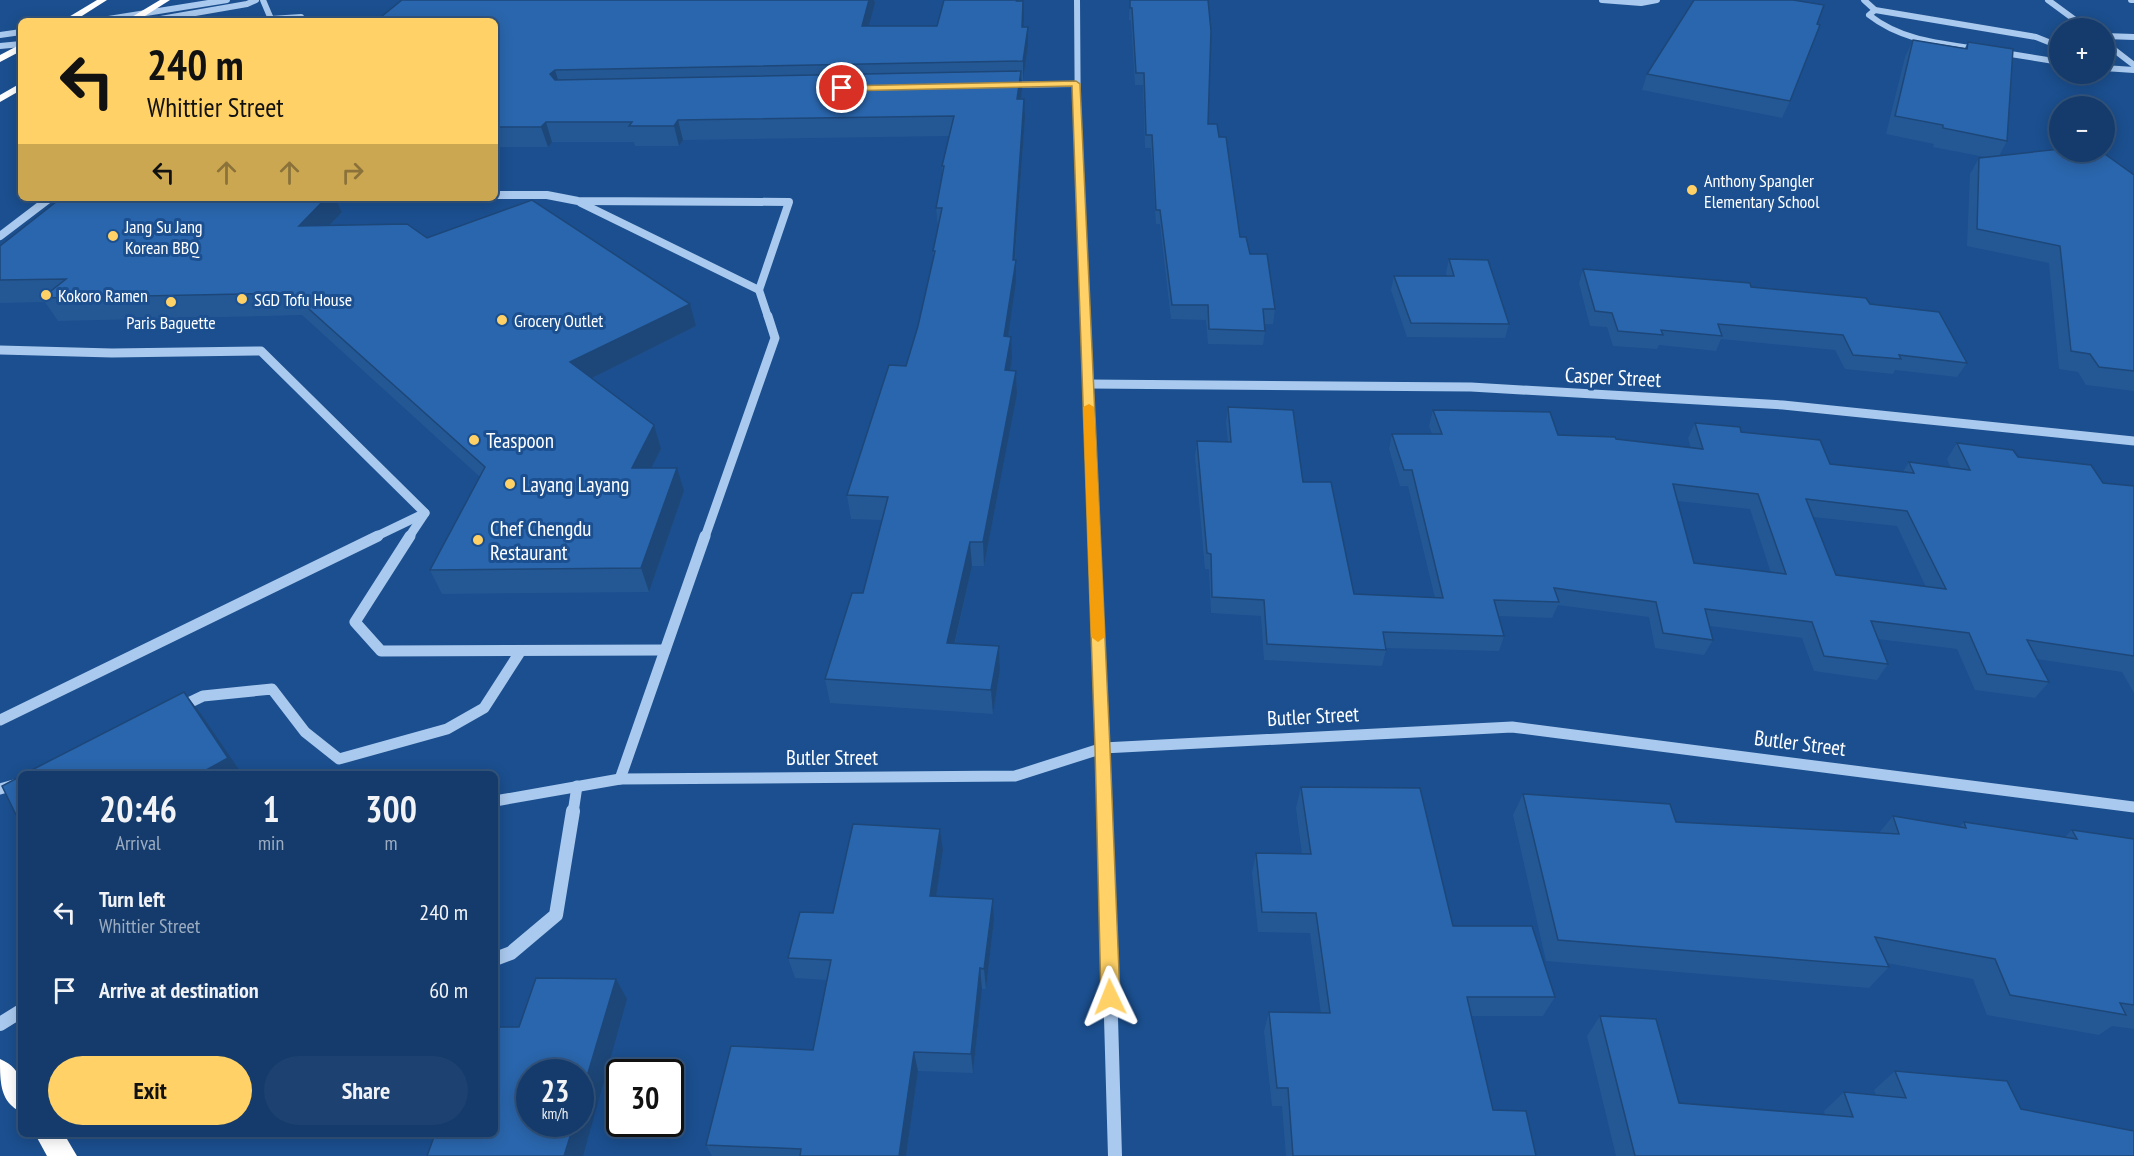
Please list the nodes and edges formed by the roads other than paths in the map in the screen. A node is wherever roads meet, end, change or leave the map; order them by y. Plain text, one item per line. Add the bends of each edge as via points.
1 (103, 0) edge
2 (166, 0) edge
3 (227, 0) edge
4 (256, 0) edge
5 (262, 0) edge
6 (1077, 0) edge
7 (1602, 0) edge
8 (1657, 0) edge
9 (1864, 0) edge
10 (2048, 0) edge
11 (1875, 10) junction
12 (145, 17) edge
13 (72, 18) edge
14 (271, 18) edge
15 (271, 18) edge
16 (300, 18) edge
17 (2072, 18) edge
18 (18, 32) edge
19 (0, 35) edge
20 (2115, 36) edge
21 (2134, 37) edge
22 (2049, 42) edge
23 (18, 45) edge
24 (0, 46) edge
25 (18, 47) edge
26 (2115, 50) edge
27 (0, 59) edge
28 (2049, 60) edge
29 (2134, 65) edge
30 (2115, 69) edge
31 (2134, 70) edge
32 (1076, 84) junction
33 (1004, 85) edge
34 (18, 88) edge
35 (0, 99) edge
36 (498, 195) edge
37 (46, 201) edge
38 (578, 201) junction
39 (0, 236) edge
40 (759, 290) junction
41 (0, 350) edge
42 (1088, 384) junction
43 (2134, 441) edge
44 (425, 513) junction
45 (665, 650) junction
46 (520, 652) junction
47 (171, 712) edge
48 (0, 720) edge
49 (1103, 748) junction
50 (620, 779) junction
51 (18, 784) edge
52 (577, 786) junction
53 (0, 789) edge
54 (498, 800) edge
55 (2134, 807) edge
56 (498, 958) edge
57 (18, 1013) edge
58 (0, 1024) edge
59 (0, 1072) edge
60 (18, 1095) edge
61 (50, 1137) edge
62 (63, 1156) edge
63 (1115, 1156) edge

1 - 13 highway
2 - 12 highway
3 - 12 street
4 - 12 street
5 - 15 street
6 - 32 street
7 - 8 street
9 - 11 street
10 - 17 street
11 - 22 street
11 - 28 street via 1869,15 1875,22 1902,35
14 - 16 street
18 - 19 street
20 - 21 street
23 - 24 street
25 - 27 highway
26 - 29 street
30 - 31 street
32 - 33 street
32 - 42 street
34 - 35 highway
36 - 38 street via 548,195
37 - 39 street
38 - 40 street
38 - 40 street via 789,202
40 - 45 street via 775,338
41 - 44 street via 261,351
42 - 43 street, Casper Street via 1471,387 1783,405
42 - 49 street
44 - 46 street via 355,622 381,651
44 - 48 street
45 - 46 street
45 - 50 street
46 - 47 street via 484,708 447,729 339,759 305,732 272,689 203,696
49 - 50 street, Butler Street via 1015,776
49 - 55 street, Butler Street via 1512,727
49 - 63 street
50 - 52 street, Butler Street
51 - 53 street
52 - 54 street, Butler Street
52 - 56 street via 556,915 510,953
57 - 58 street
59 - 60 highway
61 - 62 highway

